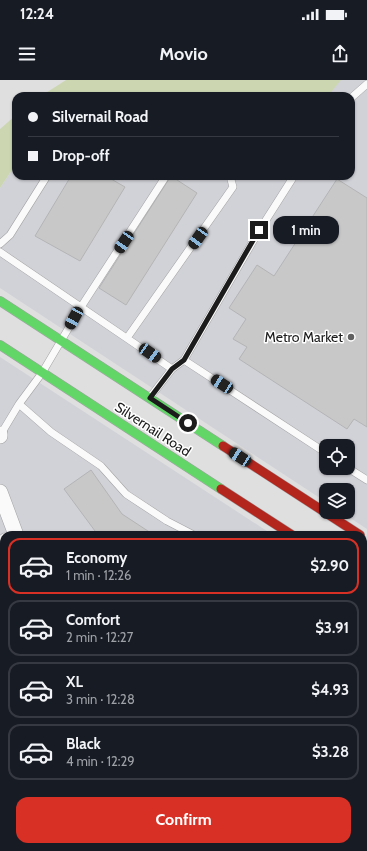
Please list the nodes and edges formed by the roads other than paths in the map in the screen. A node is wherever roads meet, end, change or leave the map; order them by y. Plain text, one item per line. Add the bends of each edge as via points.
1 (367, 84) edge
2 (355, 94) edge
3 (44, 180) edge
4 (163, 180) edge
5 (231, 180) edge
6 (291, 180) edge
7 (0, 244) edge
8 (0, 252) edge
9 (0, 301) edge
10 (81, 307) junction
11 (127, 338) junction
12 (62, 341) junction
13 (0, 345) edge
14 (184, 360) junction
15 (172, 369) junction
16 (42, 373) junction
17 (150, 398) junction
18 (19, 404) junction
19 (0, 434) edge
20 (319, 448) edge
21 (355, 472) edge
22 (367, 480) edge
23 (0, 492) edge
24 (9, 531) edge
25 (187, 531) edge
26 (286, 531) edge
27 (354, 531) edge

1 - 2 lane
3 - 7 lane via 10,235
4 - 10 lane
5 - 11 lane via 233,187
6 - 14 lane via 259,230
8 - 10 lane
9 - 12 street, Silvernail Road
10 - 11 lane
10 - 12 lane
11 - 15 lane
12 - 16 lane
12 - 17 street, Silvernail Road
13 - 16 street, Silvernail Road
14 - 15 lane
14 - 20 lane
15 - 17 lane
16 - 18 lane
16 - 26 street, Silvernail Road
17 - 27 street, Silvernail Road
18 - 19 lane
18 - 25 lane via 51,432 101,466 126,494
21 - 22 lane
23 - 24 street

